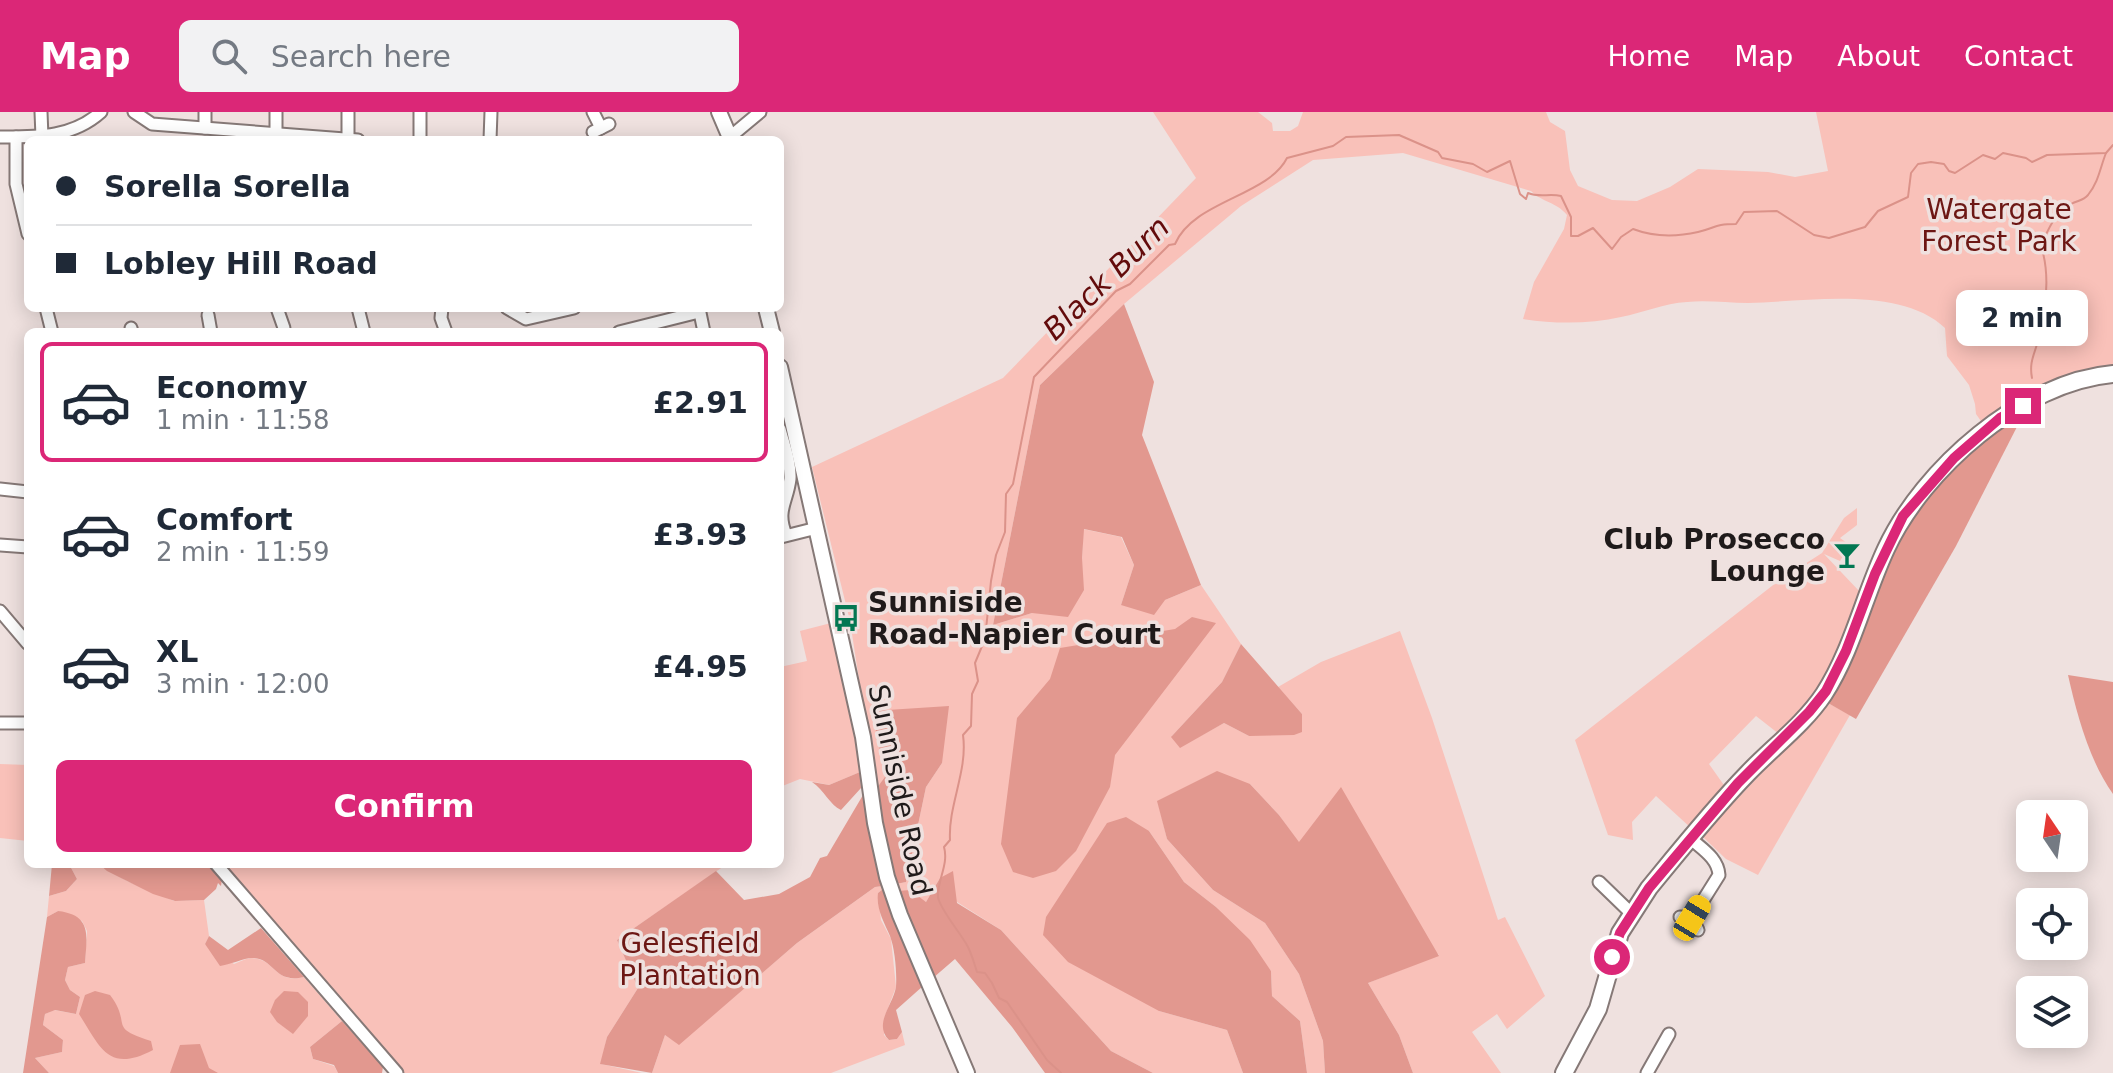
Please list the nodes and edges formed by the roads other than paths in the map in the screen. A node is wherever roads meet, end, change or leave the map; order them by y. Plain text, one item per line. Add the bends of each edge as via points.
1 (41, 112) edge
2 (101, 112) edge
3 (134, 112) edge
4 (205, 112) edge
5 (276, 112) edge
6 (348, 112) edge
7 (420, 112) edge
8 (491, 112) edge
9 (593, 112) edge
10 (719, 112) edge
11 (760, 112) edge
12 (181, 127) junction
13 (205, 128) junction
14 (601, 128) dead end
15 (42, 136) edge
16 (50, 136) edge
17 (181, 136) edge
18 (268, 136) edge
19 (348, 136) edge
20 (420, 136) edge
21 (490, 136) edge
22 (730, 136) edge
23 (734, 136) edge
24 (0, 137) edge
25 (16, 137) junction
26 (24, 137) edge
27 (24, 217) edge
28 (278, 312) edge
29 (514, 312) edge
30 (557, 312) edge
31 (692, 312) edge
32 (208, 315) dead end
33 (210, 328) edge
34 (283, 328) dead end
35 (634, 328) edge
36 (2113, 374) edge
37 (784, 384) edge
38 (784, 445) edge
39 (0, 489) edge
40 (24, 492) edge
41 (784, 500) edge
42 (817, 528) junction
43 (784, 536) edge
44 (0, 545) edge
45 (24, 547) edge
46 (0, 611) edge
47 (24, 639) edge
48 (0, 723) edge
49 (24, 723) edge
50 (1690, 838) junction
51 (219, 868) edge
52 (1599, 882) dead end
53 (1632, 914) junction
54 (1698, 930) dead end
55 (1669, 1034) dead end
56 (397, 1073) edge
57 (967, 1073) edge
58 (1564, 1073) edge
59 (1647, 1073) edge

1 - 15 street
2 - 16 street via 77,128
3 - 12 street via 152,124
4 - 13 street
5 - 18 street
6 - 19 street
7 - 20 street
8 - 21 street
9 - 14 street
10 - 22 main road
11 - 23 street
12 - 13 street
12 - 17 street
13 - 18 street
24 - 25 street
25 - 26 street
25 - 27 street via 16,184
28 - 34 street
29 - 30 street via 526,319
31 - 35 street
32 - 33 street
36 - 50 highway via 2081,380 2000,418 1923,492 1886,548 1826,691
37 - 42 main road, Sunniside Road
38 - 41 street via 790,480
39 - 40 street
42 - 43 street
42 - 57 main road, Sunniside Road via 863,737 887,877
44 - 45 street
46 - 47 street
48 - 49 street
50 - 53 highway
50 - 54 street via 1719,869 1686,917
51 - 56 street
52 - 53 street
53 - 58 highway via 1616,944 1598,1009
55 - 59 street

